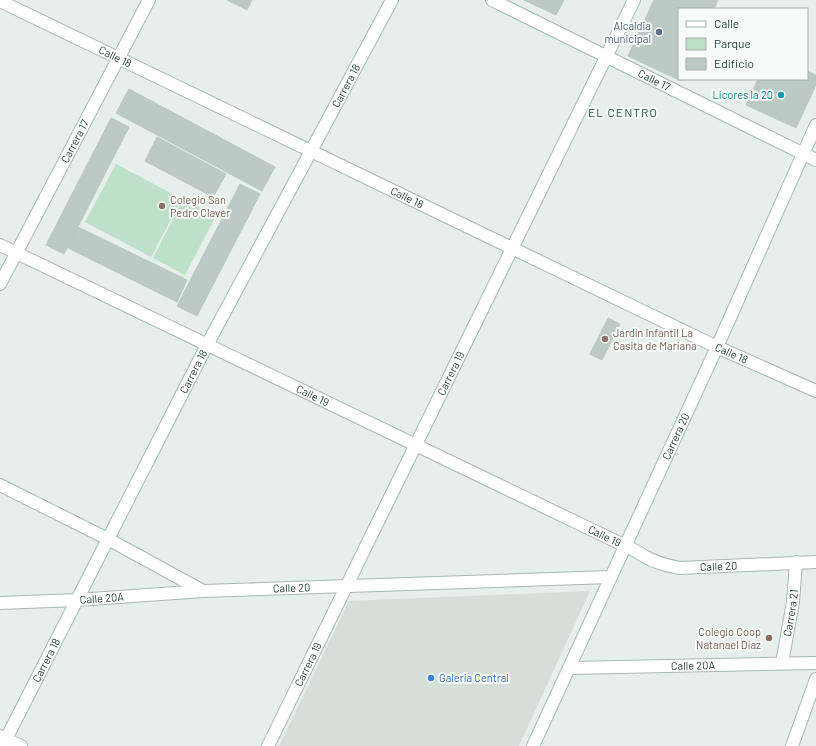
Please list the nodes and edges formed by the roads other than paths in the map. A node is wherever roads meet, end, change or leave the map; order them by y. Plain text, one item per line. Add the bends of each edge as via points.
1 (149, 0) edge
2 (392, 0) edge
3 (492, 0) edge
4 (634, 0) edge
5 (0, 1) edge
6 (608, 57) junction
7 (118, 58) junction
8 (816, 125) edge
9 (310, 150) junction
10 (803, 154) junction
11 (816, 160) edge
12 (0, 245) edge
13 (511, 247) junction
14 (16, 252) junction
15 (0, 284) edge
16 (208, 345) junction
17 (718, 347) junction
18 (816, 391) edge
19 (416, 446) junction
20 (0, 485) edge
21 (108, 539) junction
22 (625, 547) junction
23 (796, 562) junction
24 (816, 562) edge
25 (610, 577) junction
26 (344, 588) junction
27 (203, 591) junction
28 (77, 600) junction
29 (0, 603) edge
30 (782, 663) junction
31 (816, 663) edge
32 (570, 668) junction
33 (816, 679) edge
34 (2, 740) edge
35 (21, 746) edge
36 (268, 746) edge
37 (533, 746) edge
38 (792, 746) edge

1 - 7 street, Carrera 17
2 - 9 street, Carrera 18
3 - 6 street, Calle 17
4 - 6 street, Carrera 19
5 - 7 street, Calle 18
6 - 10 street, Calle 17
6 - 13 street, Carrera 19
7 - 9 street, Calle 18
7 - 14 street, Carrera 17
8 - 10 street, Carrera 20
9 - 13 street, Calle 18
9 - 16 street, Carrera 18
10 - 11 street, Calle 17
10 - 17 street, Carrera 20
12 - 14 street, Calle 19
13 - 17 street, Calle 18
13 - 19 street, Carrera 19
14 - 15 street, Carrera 17
14 - 16 street, Calle 19
16 - 19 street, Calle 19
16 - 21 street, Carrera 18
17 - 18 street, Calle 18
17 - 22 street, Carrera 20
19 - 22 street, Calle 19
19 - 26 street, Carrera 19
20 - 21 street, Calle 20
21 - 27 street, Calle 20
21 - 28 street, Carrera 18
22 - 23 street, Calle 20 via 664,566 680,568
22 - 25 street, Carrera 20
23 - 24 street, Calle 20
23 - 30 street, Carrera 21 via 793,602
25 - 26 street, Calle 20
25 - 32 street, Carrera 20
26 - 27 street, Calle 20
26 - 36 street, Carrera 19
27 - 28 street, Calle 20A
28 - 29 street, Calle 20A
28 - 34 street, Carrera 18
30 - 31 street, Calle 20A
30 - 32 street, Calle 20A
32 - 37 street, Carrera 20
33 - 38 street
34 - 35 street

